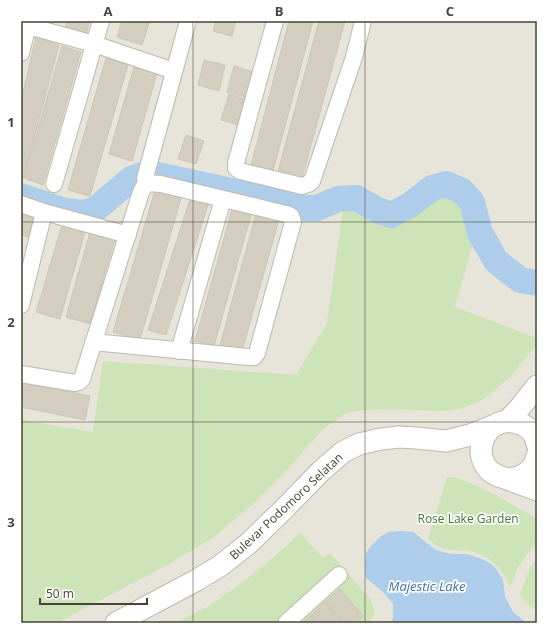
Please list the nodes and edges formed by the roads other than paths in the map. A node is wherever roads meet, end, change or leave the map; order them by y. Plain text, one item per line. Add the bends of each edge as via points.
1 (101, 21) edge
2 (188, 21) edge
3 (275, 21) edge
4 (363, 21) edge
5 (26, 24) edge
6 (94, 44) junction
7 (21, 53) edge
8 (174, 71) junction
9 (146, 176) junction
10 (54, 184) dead end
11 (223, 199) junction
12 (21, 204) edge
13 (44, 212) junction
14 (128, 235) junction
15 (21, 305) edge
16 (93, 342) junction
17 (179, 351) junction
18 (21, 374) edge
19 (537, 386) edge
20 (502, 423) junction
21 (446, 441) junction
22 (537, 445) edge
23 (498, 475) junction
24 (537, 490) edge
25 (339, 575) dead end
26 (116, 623) edge
27 (286, 623) edge

1 - 6 street
2 - 8 street
3 - 4 street via 236,168 302,186 312,181 354,57
5 - 6 street
5 - 7 street
6 - 8 street
6 - 10 street
8 - 9 street
9 - 11 street via 161,184
9 - 14 street
11 - 17 street
11 - 17 street via 286,214 291,216 293,222 256,353 254,357 248,357
12 - 13 street
13 - 14 street
13 - 15 street
14 - 16 street
16 - 17 street
16 - 18 street via 79,382
19 - 20 street via 518,410
20 - 21 street, Bulevar Podomoro Selatan
20 - 22 street via 516,422 525,426 532,432
20 - 23 street via 490,429 481,445 484,463
21 - 23 street, Bulevar Podomoro Selatan
21 - 26 street, Bulevar Podomoro Selatan via 399,437 359,444 343,452 248,544 220,566
22 - 23 street via 532,468 525,474 516,478
23 - 24 street, Bulevar Podomoro Selatan
25 - 27 street

